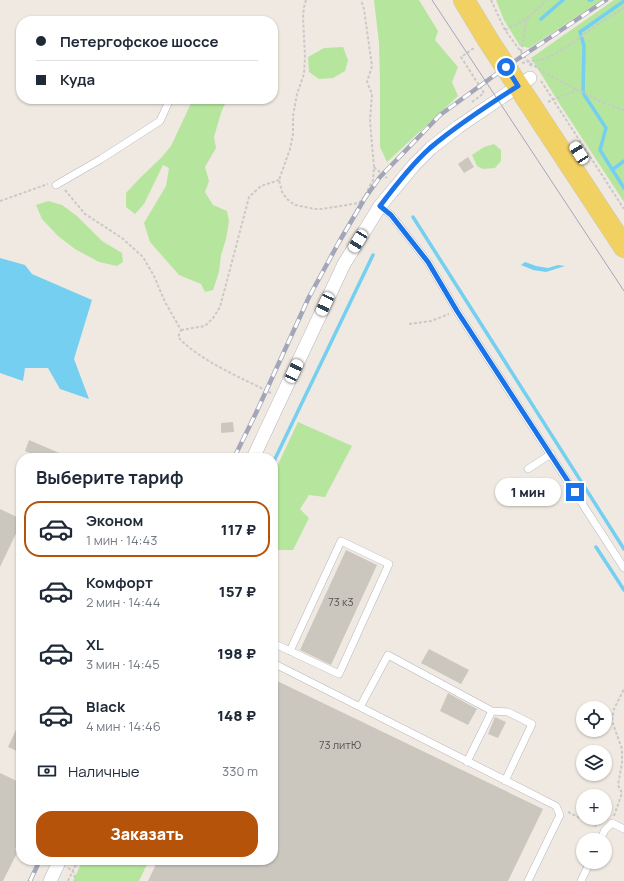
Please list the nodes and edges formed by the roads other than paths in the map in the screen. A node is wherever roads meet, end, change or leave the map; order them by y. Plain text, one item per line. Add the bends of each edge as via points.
1 (464, 0) edge
2 (479, 0) edge
3 (527, 70) junction
4 (168, 104) edge
5 (56, 185) road end
6 (380, 206) junction
7 (624, 221) edge
8 (624, 247) edge
9 (255, 453) edge
10 (551, 454) junction
11 (528, 469) dead end
12 (624, 568) edge
13 (278, 645) edge
14 (290, 651) junction
15 (278, 666) edge
16 (360, 707) junction
17 (492, 710) junction
18 (467, 762) junction
19 (505, 781) junction
20 (624, 829) edge
21 (604, 833) edge
22 (58, 865) edge
23 (587, 869) edge
24 (50, 881) edge
25 (528, 881) edge
26 (581, 881) edge

1 - 3 main road via 488,40
2 - 3 main road
3 - 6 street via 431,148
3 - 7 main road
3 - 8 main road
4 - 5 lane via 160,121
6 - 9 street via 344,264
6 - 10 lane via 391,215 428,262 457,311
10 - 11 lane
10 - 12 lane
13 - 14 lane
14 - 14 lane via 339,674 389,564 341,541
15 - 16 lane
16 - 17 lane via 388,655
16 - 18 lane
17 - 18 lane
17 - 19 lane via 508,712 532,724
18 - 19 lane
19 - 25 lane via 556,806 560,815
20 - 21 lane via 612,823
22 - 24 street
23 - 26 lane

